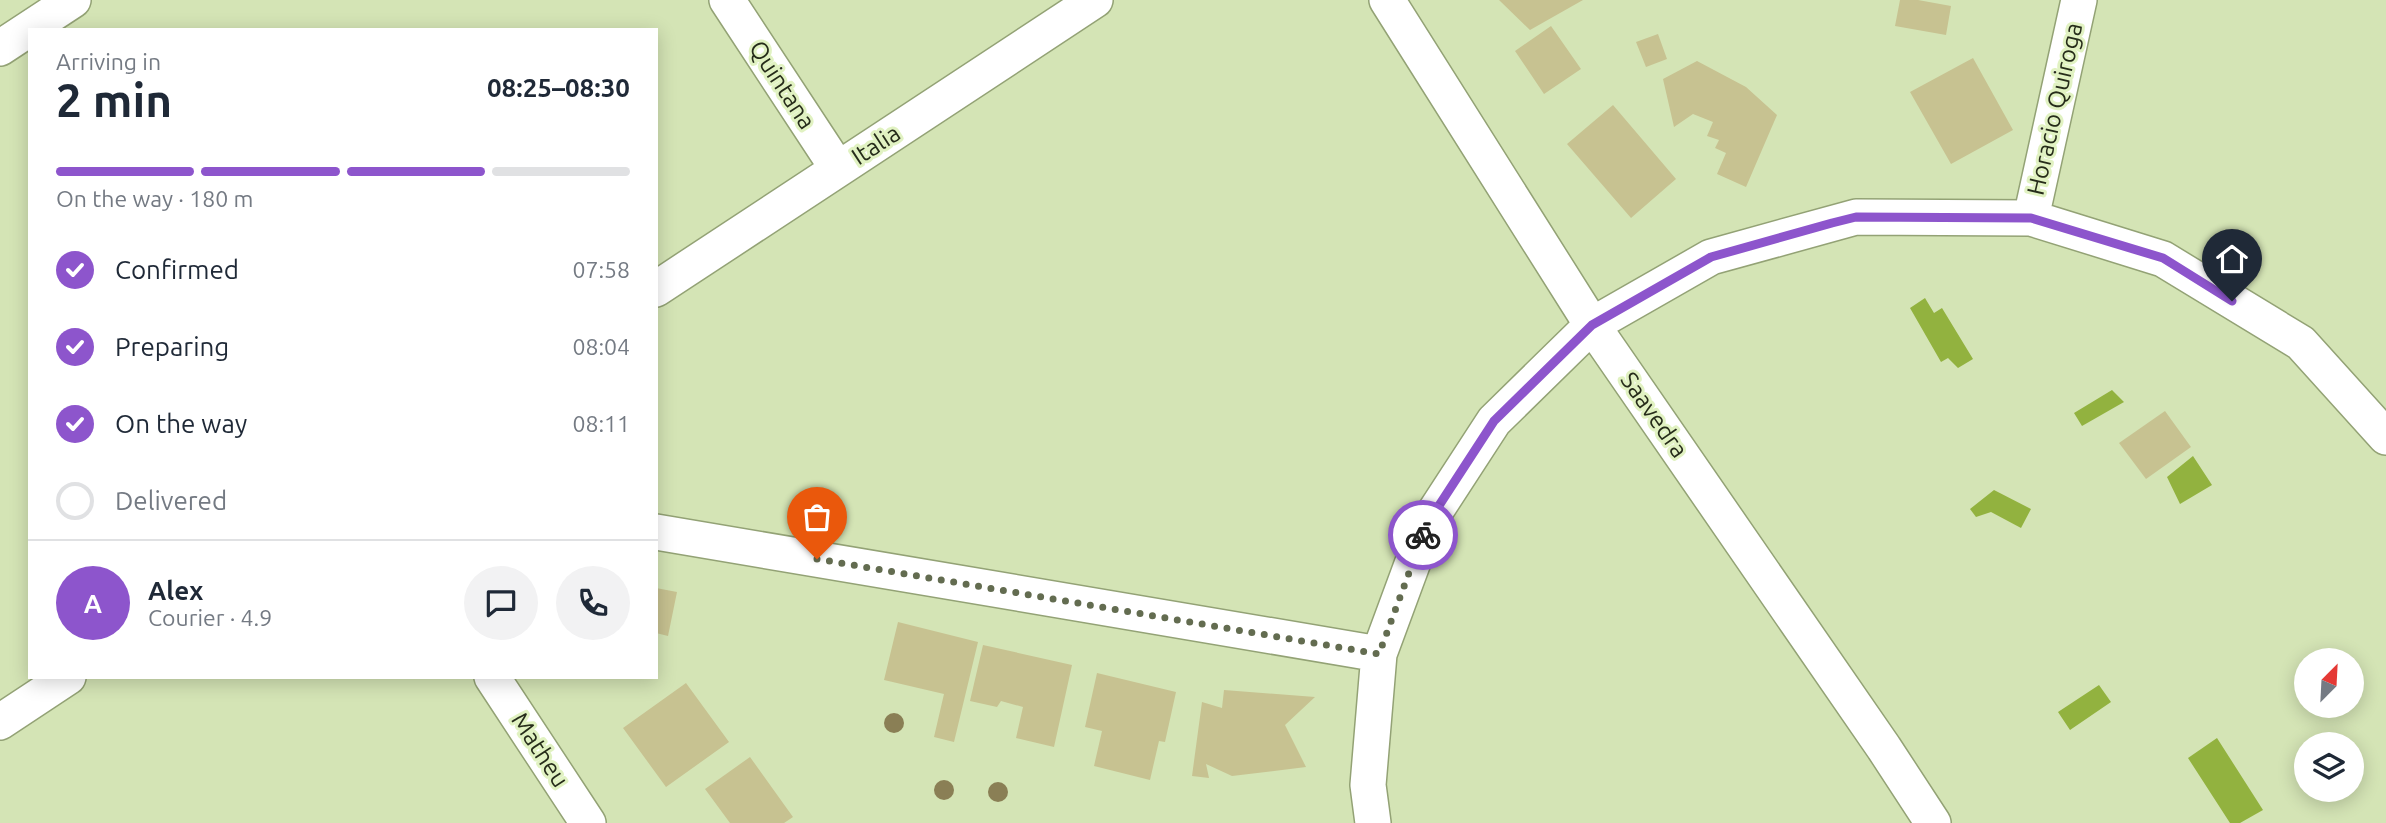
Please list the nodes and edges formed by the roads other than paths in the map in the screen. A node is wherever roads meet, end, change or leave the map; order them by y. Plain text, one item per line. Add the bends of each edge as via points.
1 (727, 0) edge
2 (1095, 0) edge
3 (1387, 0) edge
4 (2079, 0) edge
5 (57, 11) edge
6 (31, 28) edge
7 (28, 30) edge
8 (0, 48) edge
9 (838, 169) junction
10 (2031, 218) junction
11 (658, 288) edge
12 (1592, 325) junction
13 (2386, 437) edge
14 (658, 532) edge
15 (1379, 654) junction
16 (65, 679) edge
17 (493, 679) edge
18 (0, 722) edge
19 (588, 823) edge
20 (1373, 823) edge
21 (1933, 823) edge

1 - 9 street, Quintana
2 - 9 street, Italia
3 - 12 street, Saavedra
4 - 10 street, Horacio Quiroga
5 - 6 street
7 - 8 street
9 - 11 street, Italia
10 - 12 street via 1856,217 1711,257
10 - 13 street via 2163,258 2301,343
12 - 15 street via 1494,421 1427,524
12 - 21 street, Saavedra
14 - 15 street
15 - 20 street via 1367,785
16 - 18 street
17 - 19 street, Matheu

